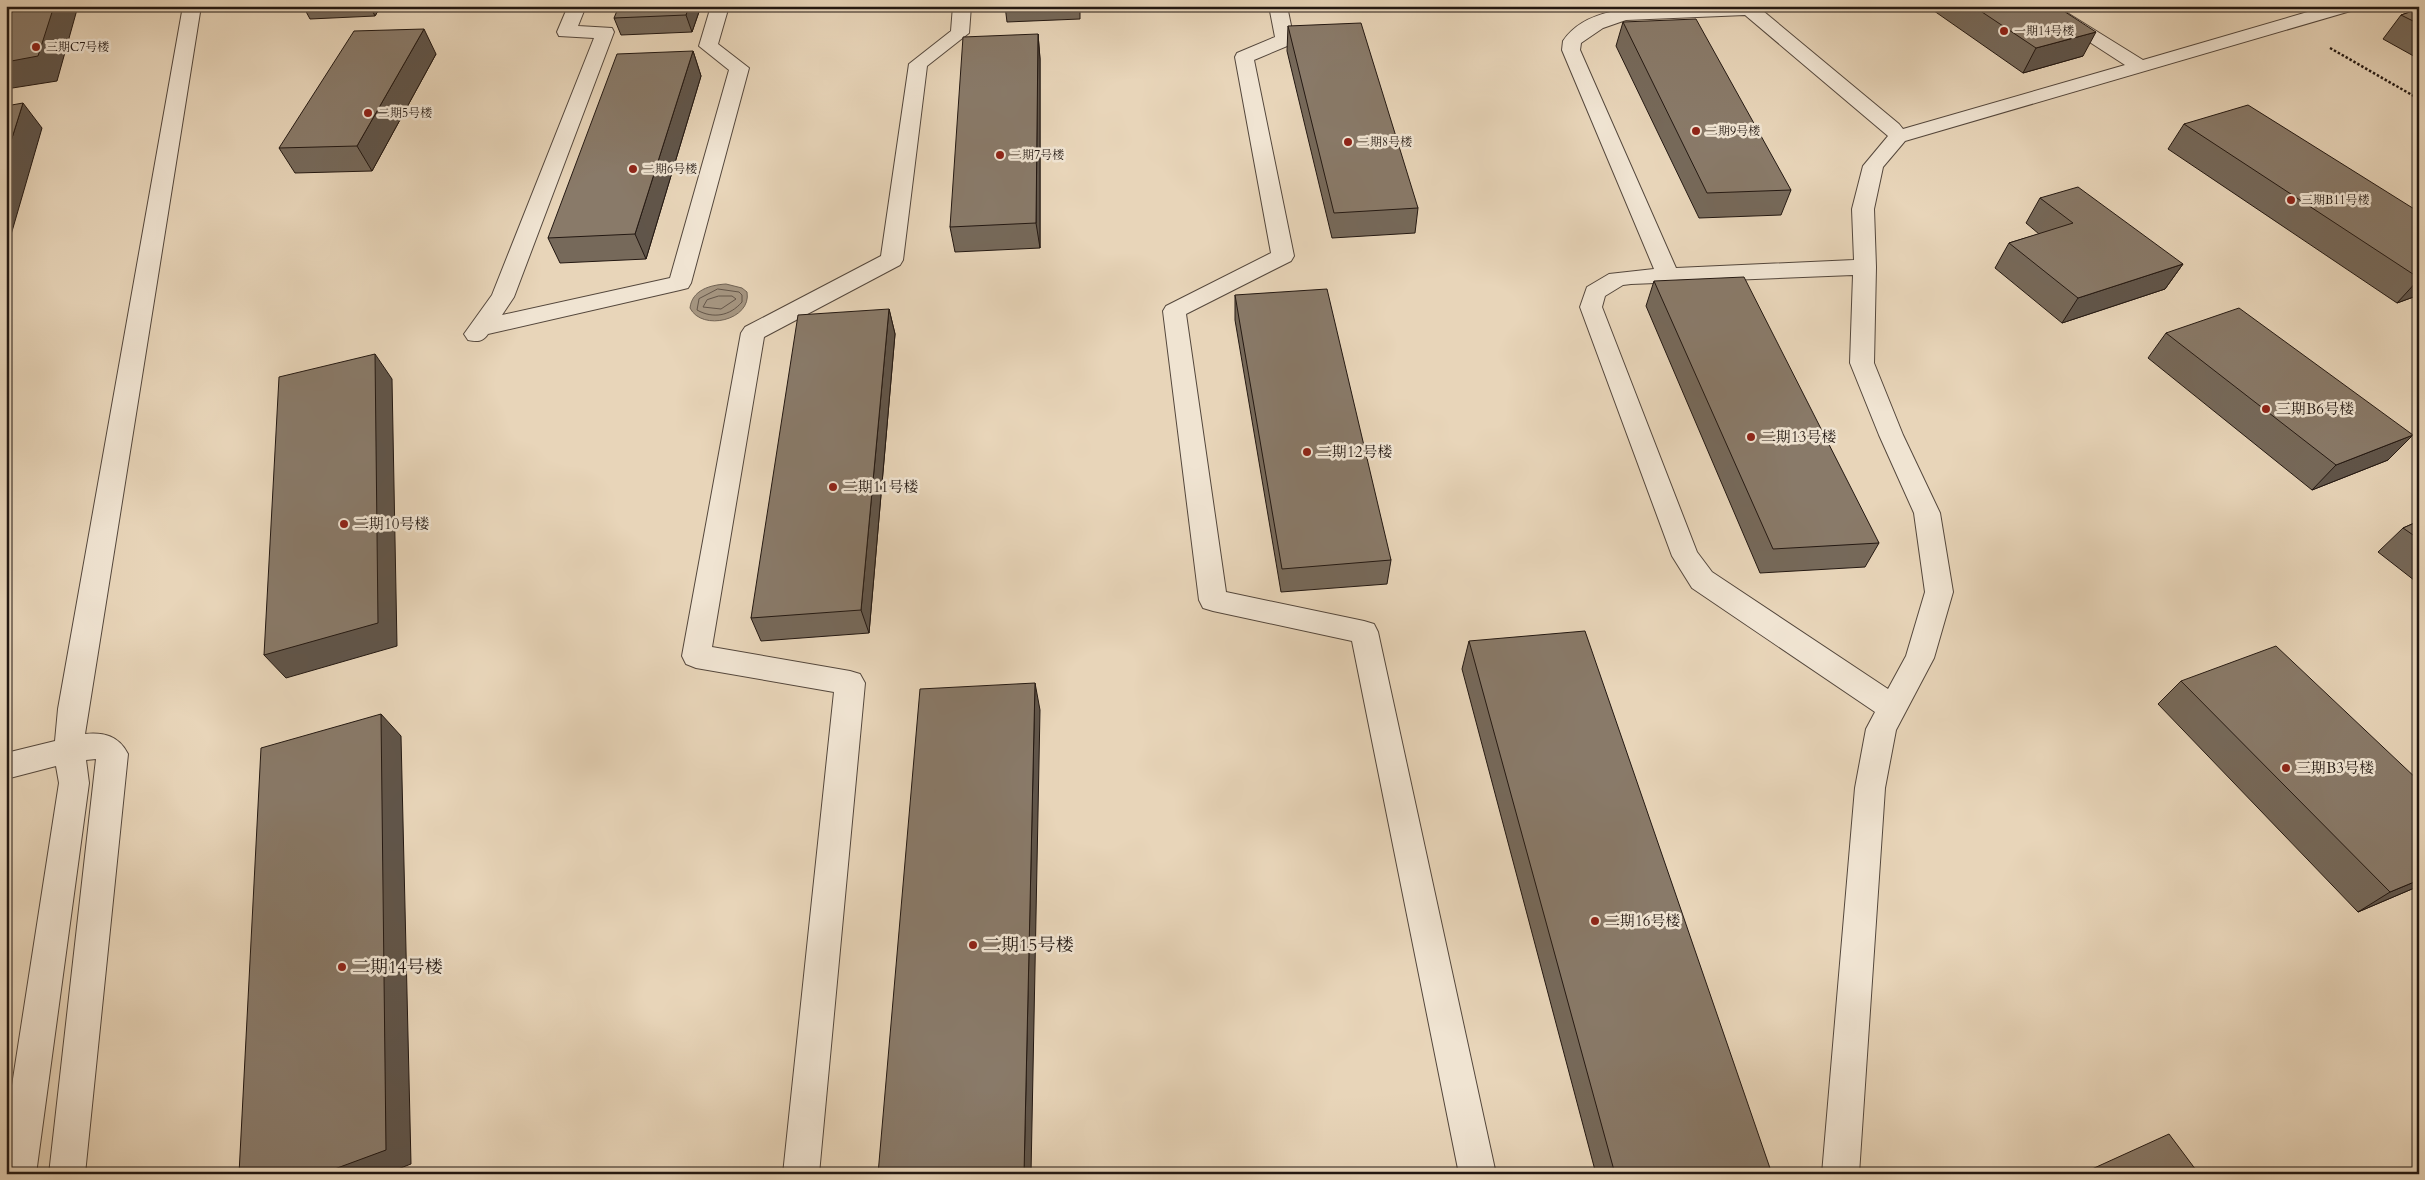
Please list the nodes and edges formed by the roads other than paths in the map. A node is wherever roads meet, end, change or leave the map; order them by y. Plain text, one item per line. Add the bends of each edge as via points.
1 (192, 6) edge
2 (577, 6) edge
3 (720, 6) edge
4 (962, 6) edge
5 (1278, 6) edge
6 (2043, 6) edge
7 (2348, 6) edge
8 (1747, 8) edge
9 (2142, 67) junction
10 (1898, 137) junction
11 (1865, 267) junction
12 (1668, 275) junction
13 (1893, 708) junction
14 (69, 750) junction
15 (6, 766) edge
16 (17, 1174) edge
17 (67, 1174) edge
18 (801, 1174) edge
19 (1478, 1174) edge
20 (1840, 1174) edge

1 - 14 street via 73,709
2 - 3 street via 566,32 606,32 502,297 478,331 680,283 739,68 708,46
4 - 18 street via 960,33 918,64 892,260 753,333 696,656 850,683
5 - 19 street via 1285,40 1244,57 1283,256 1174,310 1213,600 1364,632
6 - 9 street
7 - 9 street
8 - 10 street via 1885,121
8 - 12 street via 1608,18 1591,25 1572,41 1571,50
9 - 10 street
10 - 11 street via 1873,166 1863,209
11 - 12 street
11 - 13 street via 1862,363 1926,513 1939,592 1920,658
12 - 13 street via 1617,279 1595,292 1591,307 1685,556 1702,580
13 - 20 street via 1881,729 1870,788
14 - 15 street
14 - 16 street via 74,783
14 - 17 street via 102,745 113,754

